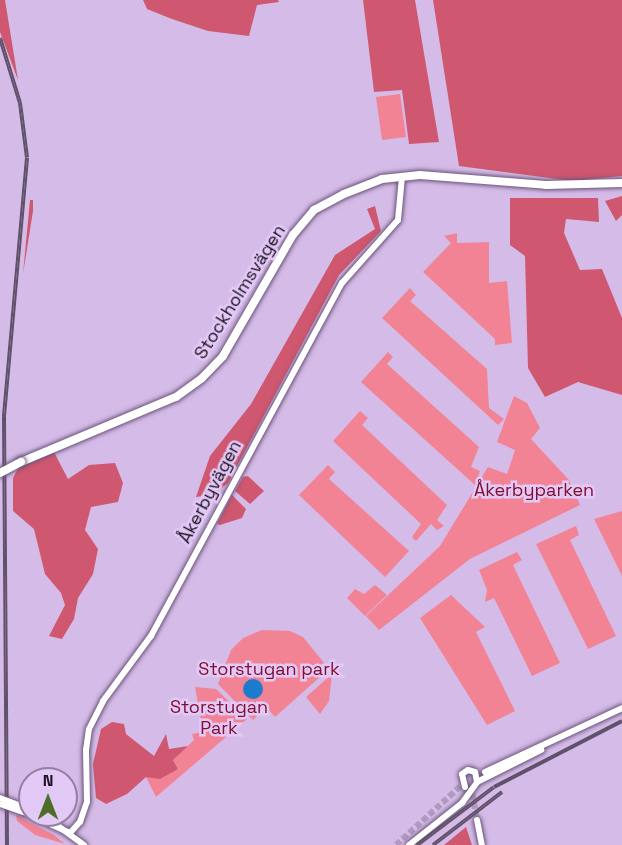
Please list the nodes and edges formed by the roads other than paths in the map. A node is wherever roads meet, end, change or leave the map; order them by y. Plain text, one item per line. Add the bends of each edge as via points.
1 (402, 177) junction
2 (622, 183) edge
3 (0, 473) edge
4 (622, 708) edge
5 (543, 747) junction
6 (475, 772) junction
7 (485, 772) dead end
8 (476, 784) junction
9 (465, 787) junction
10 (0, 798) edge
11 (0, 804) edge
12 (18, 806) edge
13 (18, 807) edge
14 (455, 807) junction
15 (477, 820) tunnel mouth
16 (59, 827) edge
17 (61, 827) edge
18 (70, 833) junction
19 (84, 845) edge
20 (409, 845) edge
21 (482, 845) edge

1 - 2 main road, Stockholmsvägen via 443,174 546,185
1 - 3 main road, Stockholmsvägen, bridge via 370,182 314,210 285,246 223,356 202,378 176,397
1 - 18 street, Åkerbyvägen via 398,220 342,283 151,636 102,701 89,729 87,802 80,822
4 - 5 street
5 - 6 street
5 - 7 street
5 - 8 street via 523,762
6 - 8 street
6 - 9 street via 468,770 462,774
8 - 9 street
8 - 14 street
9 - 14 street
10 - 12 street, bridge
11 - 13 street, bridge
14 - 20 street
15 - 21 street
16 - 18 street
17 - 18 street
18 - 19 street

